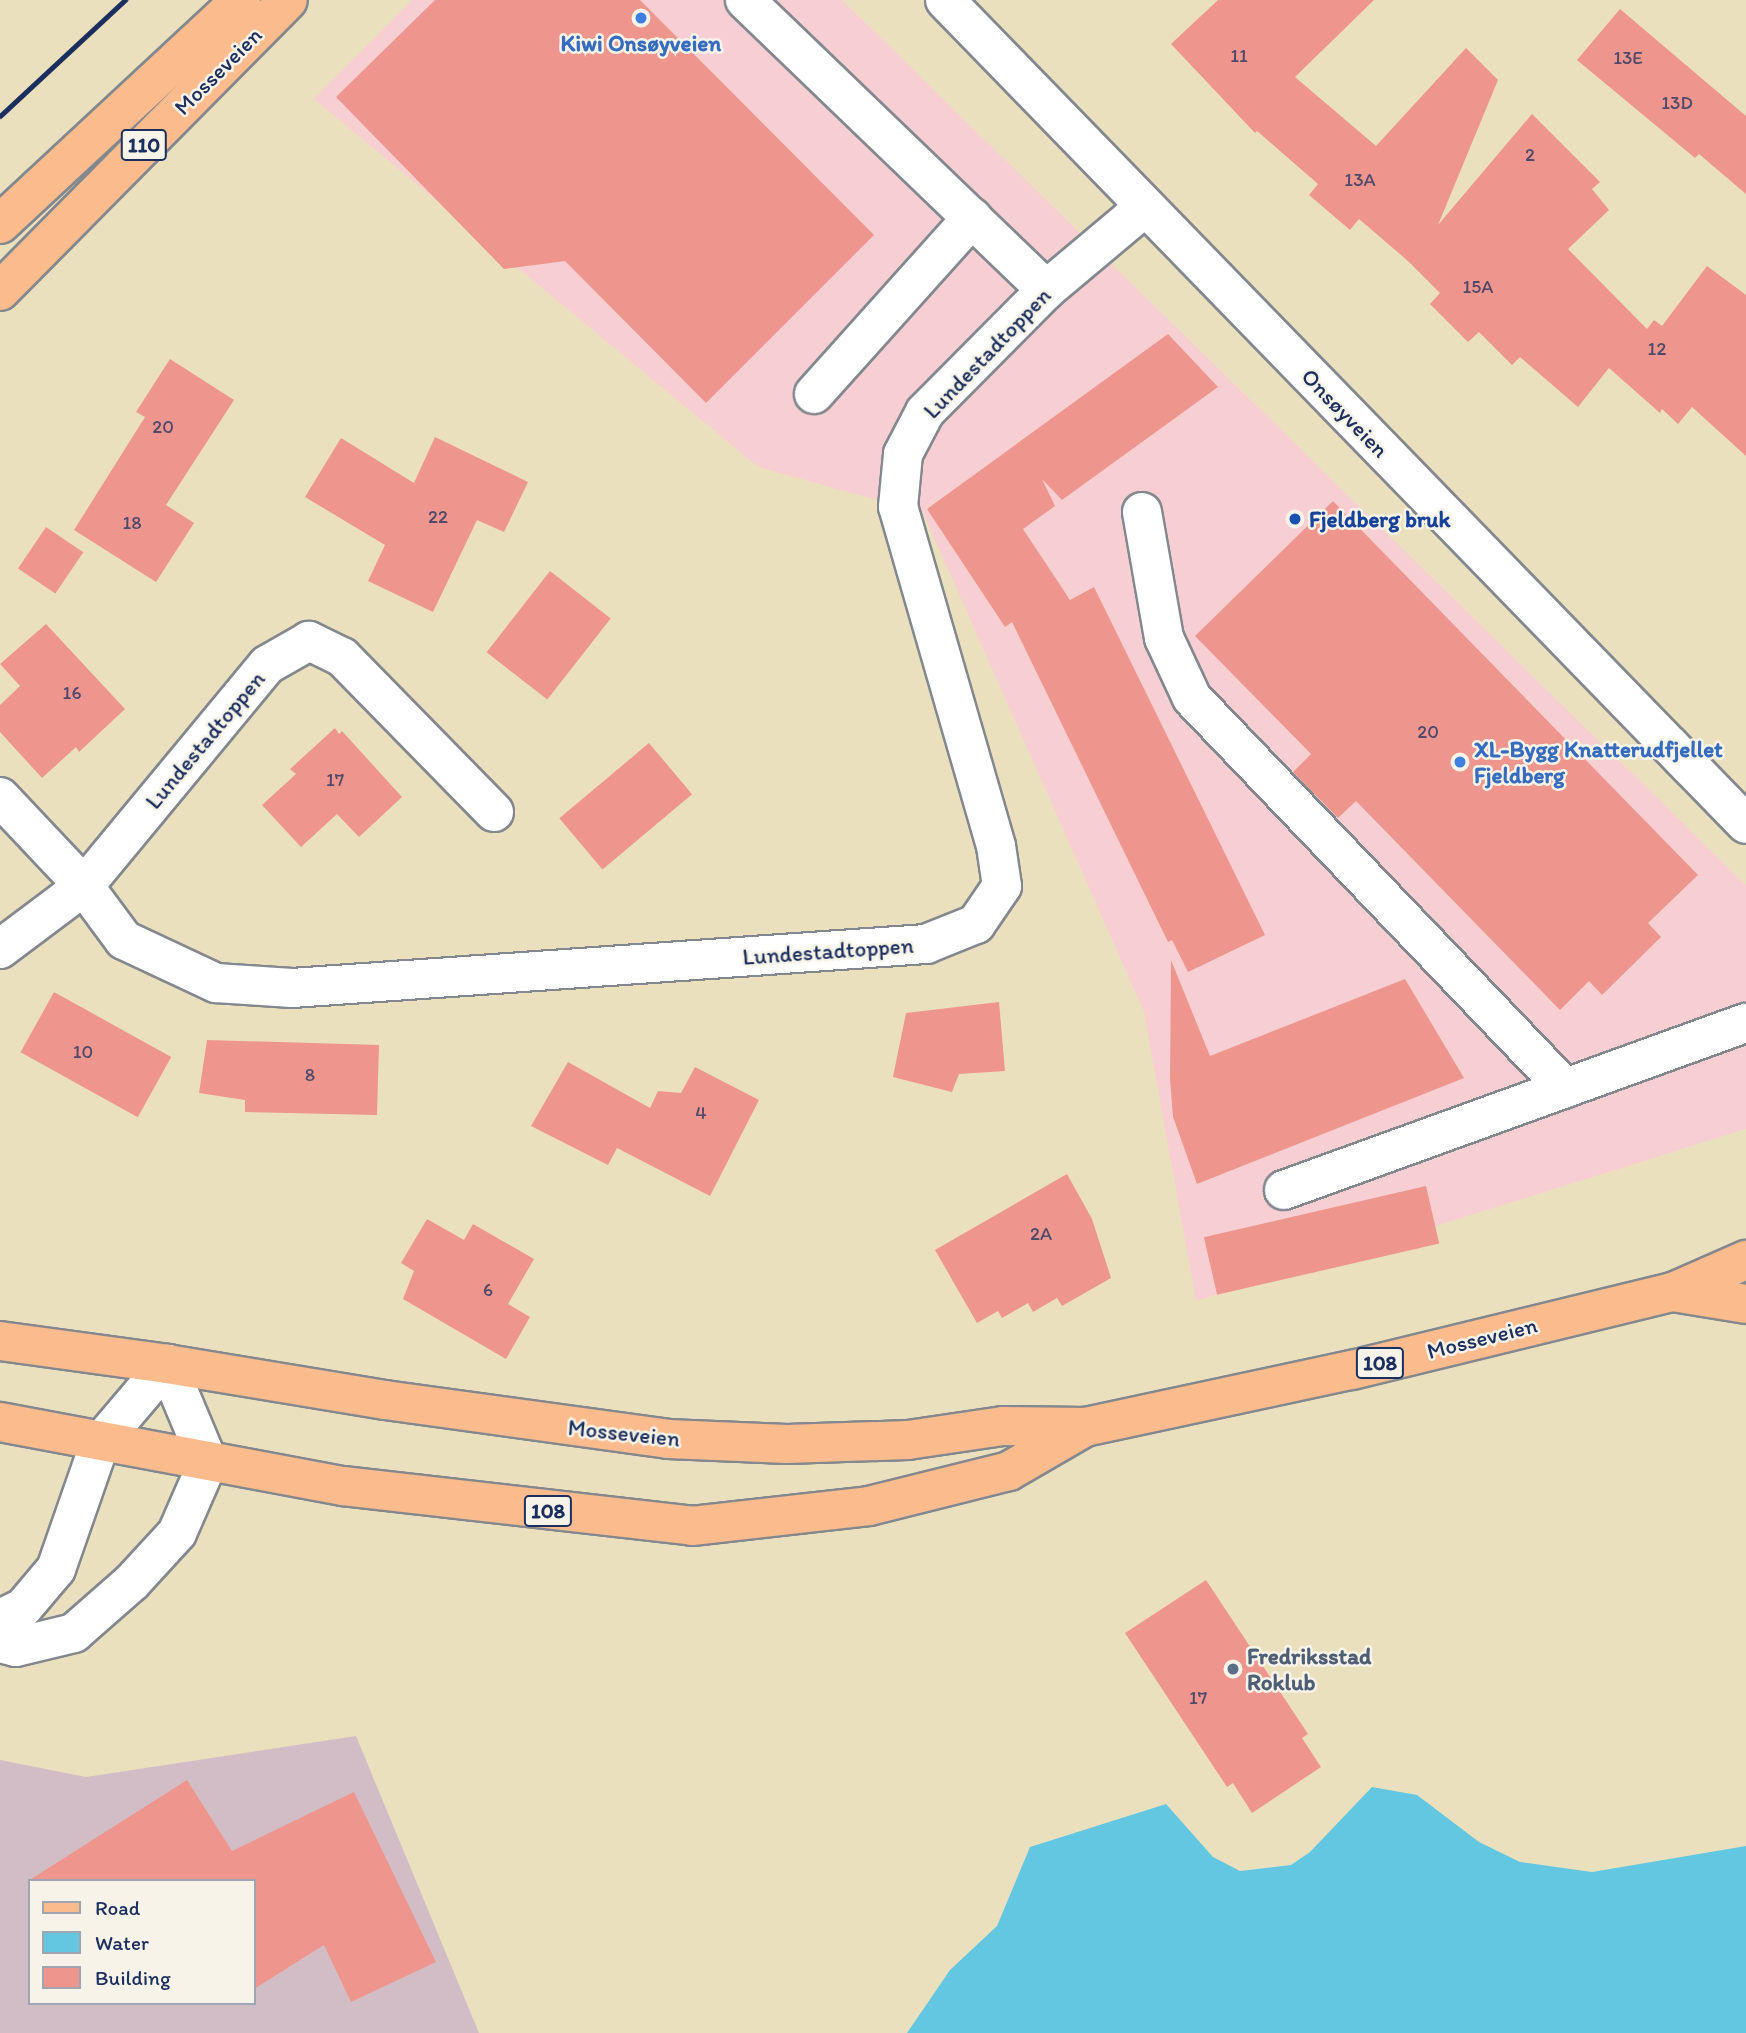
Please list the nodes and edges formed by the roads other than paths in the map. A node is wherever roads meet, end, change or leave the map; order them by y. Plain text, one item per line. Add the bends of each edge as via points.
1 (241, 0) edge
2 (288, 0) edge
3 (745, 0) edge
4 (945, 0) edge
5 (1145, 207) junction
6 (972, 218) junction
7 (0, 224) edge
8 (1046, 290) junction
9 (0, 291) edge
10 (814, 394) dead end
11 (1142, 512) dead end
12 (0, 797) edge
13 (494, 812) dead end
14 (1746, 824) edge
15 (83, 886) junction
16 (0, 949) edge
17 (1746, 1023) edge
18 (1565, 1088) junction
19 (1284, 1190) dead end
20 (1746, 1260) edge
21 (1673, 1292) junction
22 (1746, 1304) edge
23 (0, 1341) edge
24 (167, 1364) junction
25 (0, 1422) edge
26 (1085, 1427) junction
27 (100, 1443) junction
28 (208, 1462) junction
29 (0, 1619) edge
30 (0, 1643) edge

1 - 7 main road, Mosseveien / 110
2 - 9 main road, Mosseveien / 110
3 - 6 street
4 - 5 street, Onsøyveien
5 - 8 street, Lundestadtoppen
5 - 14 street, Onsøyveien
6 - 8 street
6 - 10 street
8 - 15 street, Lundestadtoppen via 925,412 903,454 898,507 996,846 1002,886 976,924 926,944 292,988 216,983 124,940
11 - 18 street via 1164,638 1192,698
12 - 15 street, Lundestadtoppen
13 - 15 street, Lundestadtoppen via 342,657 309,640 267,665
15 - 16 street
17 - 18 street
18 - 19 street
20 - 21 main road, Mosseveien / 108
21 - 22 main road, Mosseveien / 108
21 - 26 main road, Mosseveien / 108 via 1352,1370
23 - 24 main road, Mosseveien / 108
24 - 26 main road, Mosseveien / 108 via 668,1439 787,1444 908,1440 1003,1426
24 - 27 street
24 - 28 street
25 - 27 main road, Mosseveien / 108
26 - 28 main road, Mosseveien / 108 via 1009,1471 869,1506 692,1526 342,1486
27 - 28 main road, Mosseveien / 108
27 - 29 street via 56,1569 23,1608
28 - 30 street via 177,1533 132,1582 74,1633 16,1647

